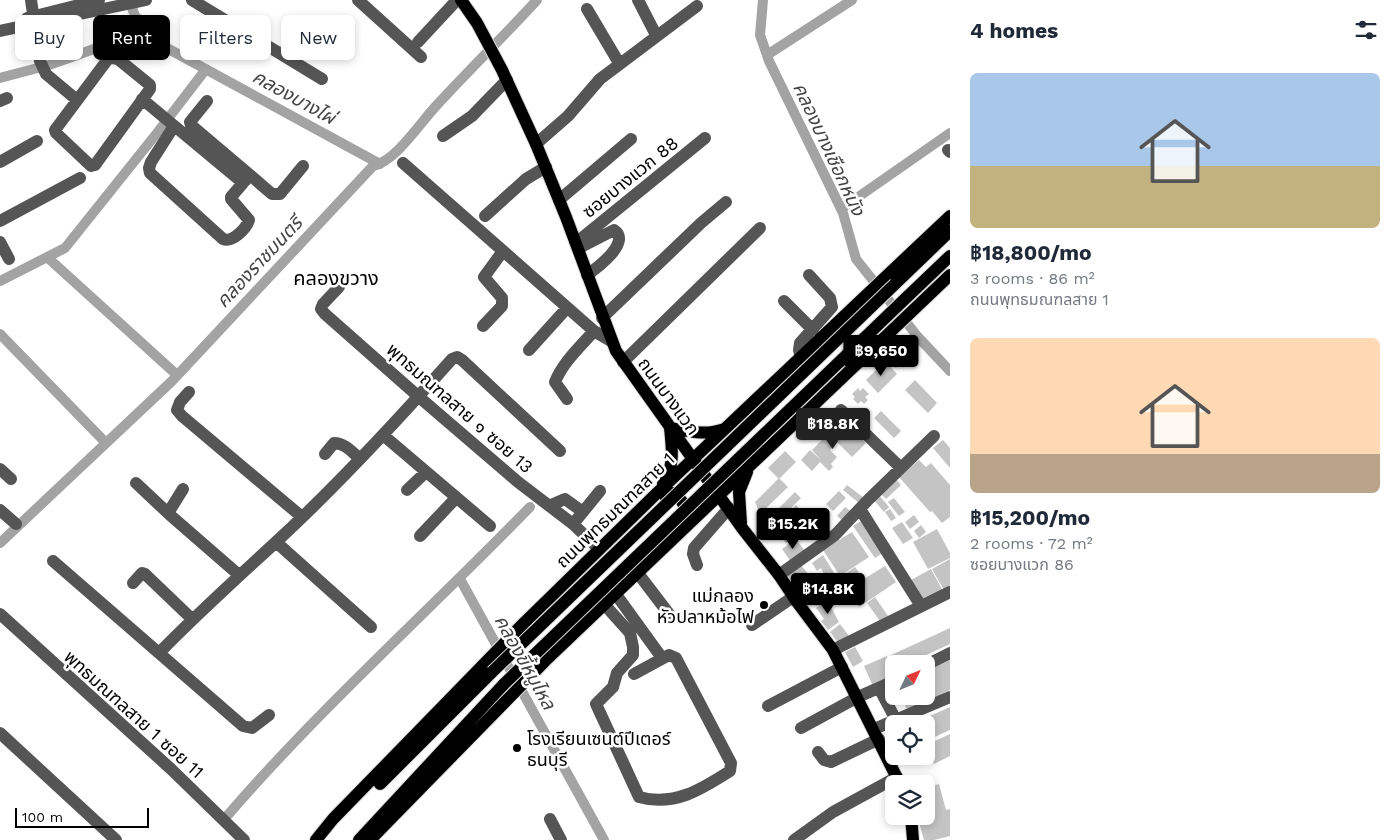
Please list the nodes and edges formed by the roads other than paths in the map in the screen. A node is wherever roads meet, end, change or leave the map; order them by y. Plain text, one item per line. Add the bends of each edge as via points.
1 (31, 0) edge
2 (99, 0) edge
3 (192, 0) edge
4 (358, 0) edge
5 (457, 0) edge
6 (461, 0) edge
7 (638, 0) edge
8 (142, 1) edge
9 (697, 6) dead end
10 (587, 9) dead end
11 (34, 15) edge
12 (51, 15) edge
13 (65, 15) edge
14 (15, 22) edge
15 (0, 23) edge
16 (15, 26) edge
17 (0, 31) edge
18 (656, 35) junction
19 (418, 42) dead end
20 (421, 57) dead end
21 (40, 60) edge
22 (619, 63) junction
23 (505, 75) junction
24 (322, 79) dead end
25 (142, 99) junction
26 (77, 100) junction
27 (207, 101) dead end
28 (170, 123) junction
29 (443, 136) dead end
30 (705, 138) dead end
31 (631, 139) dead end
32 (37, 141) dead end
33 (536, 144) junction
34 (0, 162) edge
35 (403, 163) dead end
36 (303, 166) dead end
37 (546, 167) junction
38 (80, 178) dead end
39 (247, 179) junction
40 (559, 200) junction
41 (726, 202) dead end
42 (485, 216) dead end
43 (950, 216) edge
44 (0, 221) edge
45 (760, 228) dead end
46 (950, 231) edge
47 (0, 242) edge
48 (576, 245) junction
49 (503, 251) junction
50 (950, 256) edge
51 (9, 259) dead end
52 (586, 275) junction
53 (809, 275) dead end
54 (950, 275) edge
55 (338, 287) dead end
56 (784, 301) dead end
57 (567, 308) junction
58 (602, 318) junction
59 (484, 326) dead end
60 (813, 330) junction
61 (594, 331) junction
62 (611, 341) junction
63 (529, 350) dead end
64 (801, 358) junction
65 (623, 362) junction
66 (189, 392) dead end
67 (762, 395) junction
68 (418, 397) junction
69 (568, 399) dead end
70 (841, 410) dead end
71 (804, 414) junction
72 (670, 428) junction
73 (726, 429) junction
74 (383, 435) junction
75 (934, 436) dead end
76 (560, 451) dead end
77 (325, 454) dead end
78 (360, 459) junction
79 (694, 459) junction
80 (749, 466) junction
81 (901, 468) junction
82 (0, 469) edge
83 (425, 473) junction
84 (11, 479) dead end
85 (136, 483) dead end
86 (184, 489) dead end
87 (407, 490) dead end
88 (600, 491) dead end
89 (656, 494) junction
90 (720, 494) junction
91 (456, 498) junction
92 (551, 505) junction
93 (729, 508) junction
94 (860, 509) junction
95 (0, 510) edge
96 (583, 512) junction
97 (170, 515) junction
98 (634, 516) junction
99 (302, 517) junction
100 (16, 524) dead end
101 (573, 524) junction
102 (490, 526) dead end
103 (742, 528) junction
104 (420, 536) dead end
105 (276, 542) junction
106 (599, 549) junction
107 (660, 551) junction
108 (53, 561) dead end
109 (697, 565) dead end
110 (637, 572) junction
111 (239, 574) junction
112 (779, 574) junction
113 (133, 583) dead end
114 (950, 592) edge
115 (615, 593) junction
116 (793, 597) junction
117 (604, 604) junction
118 (921, 606) junction
119 (0, 614) edge
120 (669, 614) dead end
121 (192, 619) junction
122 (752, 625) dead end
123 (371, 627) dead end
124 (833, 650) junction
125 (160, 652) junction
126 (950, 653) edge
127 (662, 658) junction
128 (935, 660) edge
129 (842, 666) junction
130 (634, 674) dead end
131 (885, 686) edge
132 (880, 688) junction
133 (858, 697) junction
134 (950, 697) edge
135 (768, 706) dead end
136 (269, 715) dead end
137 (894, 715) edge
138 (908, 715) edge
139 (801, 728) dead end
140 (885, 728) edge
141 (0, 733) edge
142 (876, 734) junction
143 (818, 752) dead end
144 (896, 775) edge
145 (885, 786) edge
146 (550, 820) dead end
147 (912, 825) edge
148 (116, 840) edge
149 (244, 840) edge
150 (316, 840) edge
151 (323, 840) edge
152 (359, 840) edge
153 (370, 840) edge
154 (561, 840) edge
155 (794, 840) edge
156 (913, 840) edge

1 - 11 street
2 - 12 street
3 - 24 street
4 - 20 street
5 - 19 street
6 - 23 main road, ถนนบางแวก
7 - 18 street
8 - 13 street
9 - 18 street
10 - 22 street
14 - 15 street
16 - 17 street
18 - 22 street
21 - 26 street via 46,74
22 - 33 street
23 - 29 street via 472,116
23 - 33 main road, ถนนบางแวก
25 - 26 street via 150,90 149,82 112,58
25 - 26 street via 95,165 91,166 56,133
25 - 28 street
27 - 39 street via 191,125
28 - 39 street
28 - 39 street via 151,162 150,173 226,241 249,220 231,200
30 - 48 street, ซอยบางแวก 88
31 - 40 street
32 - 34 street
33 - 37 main road, ถนนบางแวก
35 - 49 street
36 - 39 street via 276,195
37 - 40 main road, ถนนบางแวก
37 - 42 street via 526,179
38 - 44 street
40 - 48 main road, ถนนบางแวก
41 - 58 street
43 - 64 main road, ถนนพุทธมณฑลสาย 1
45 - 65 street
46 - 151 main road, ถนนพุทธมณฑลสาย 1, bridge via 492,672
47 - 51 street
48 - 52 main road, ถนนบางแวก
48 - 52 street via 614,230 621,238 614,251
49 - 57 street
49 - 59 street via 484,278 502,298 502,306
50 - 152 main road, bridge via 504,684
52 - 58 main road, ถนนบางแวก
53 - 60 street via 832,303
54 - 71 main road
55 - 68 street, พุทธมณฑลสาย ๑ ซอย 13 via 321,309
56 - 60 street
57 - 61 street
57 - 63 street
58 - 62 main road, ถนนบางแวก
60 - 64 street via 800,344
61 - 62 street
61 - 69 street via 562,367 555,382
62 - 65 main road, ถนนบางแวก
64 - 67 main road, ถนนพุทธมณฑลสาย 1
65 - 72 main road, ถนนบางแวก
66 - 99 street via 177,410 182,416
67 - 71 main road via 735,432 734,447 739,453 757,450
67 - 73 main road, ถนนพุทธมณฑลสาย 1
68 - 74 street
68 - 76 street via 457,357
68 - 92 street, พุทธมณฑลสาย ๑ ซอย 13 via 518,482
70 - 81 street
71 - 80 main road
72 - 73 main road via 702,433
72 - 79 main road, ถนนบางแวก
72 - 89 main road via 671,464 668,476
73 - 79 main road, ถนนพุทธมณฑลสาย 1
74 - 78 street
74 - 83 street
75 - 81 street
77 - 78 street via 334,443 338,443
78 - 99 street
79 - 89 main road, ถนนพุทธมณฑลสาย 1
79 - 90 main road, ถนนบางแวก
80 - 90 main road
80 - 103 main road via 739,492
81 - 94 street
82 - 84 street
83 - 87 street
83 - 91 street
85 - 97 street
86 - 97 street
88 - 96 street
89 - 98 main road, ถนนพุทธมณฑลสาย 1
90 - 93 main road, ถนนบางแวก
90 - 107 main road
91 - 102 street
91 - 104 street
92 - 96 street via 565,499
92 - 101 street, พุทธมณฑลสาย ๑ ซอย 13
93 - 103 main road, ถนนบางแวก
93 - 109 street via 694,548 692,554
94 - 112 street via 834,535
94 - 118 street
95 - 100 street
96 - 101 street
97 - 111 street
98 - 106 main road, ถนนพุทธมณฑลสาย 1
98 - 107 main road via 673,493 681,499 684,517
99 - 105 street
101 - 106 street, พุทธมณฑลสาย ๑ ซอย 13
103 - 112 main road, ถนนบางแวก
105 - 111 street
105 - 123 street
106 - 150 main road, ถนนพุทธมณฑลสาย 1 via 477,669
107 - 110 main road
108 - 125 street
110 - 115 main road
110 - 120 street
111 - 121 street
112 - 116 main road, ถนนบางแวก
113 - 121 street via 142,573 145,574
114 - 118 street
115 - 117 main road
115 - 127 street
116 - 122 street
116 - 124 main road, ถนนบางแวก
117 - 127 street via 630,632 634,647 632,655 617,673 613,687 597,702 597,708 639,797 660,800 678,799 712,783 732,767 676,658 669,654
117 - 153 main road via 496,709
118 - 124 street
119 - 149 street, พุทธมณฑลสาย 1 ซอย 11
121 - 125 street
124 - 129 main road, ถนนบางแวก
125 - 136 street via 243,726 252,728
126 - 128 street
127 - 130 street
129 - 133 main road, ถนนบางแวก
129 - 135 street
131 - 132 street
132 - 133 street
132 - 137 street
133 - 139 street
133 - 142 main road, ถนนบางแวก
134 - 138 street
140 - 142 street
141 - 148 street
142 - 143 street via 831,762 824,760
142 - 144 main road, ถนนบางแวก
145 - 155 street via 834,812
146 - 154 street
147 - 156 main road

